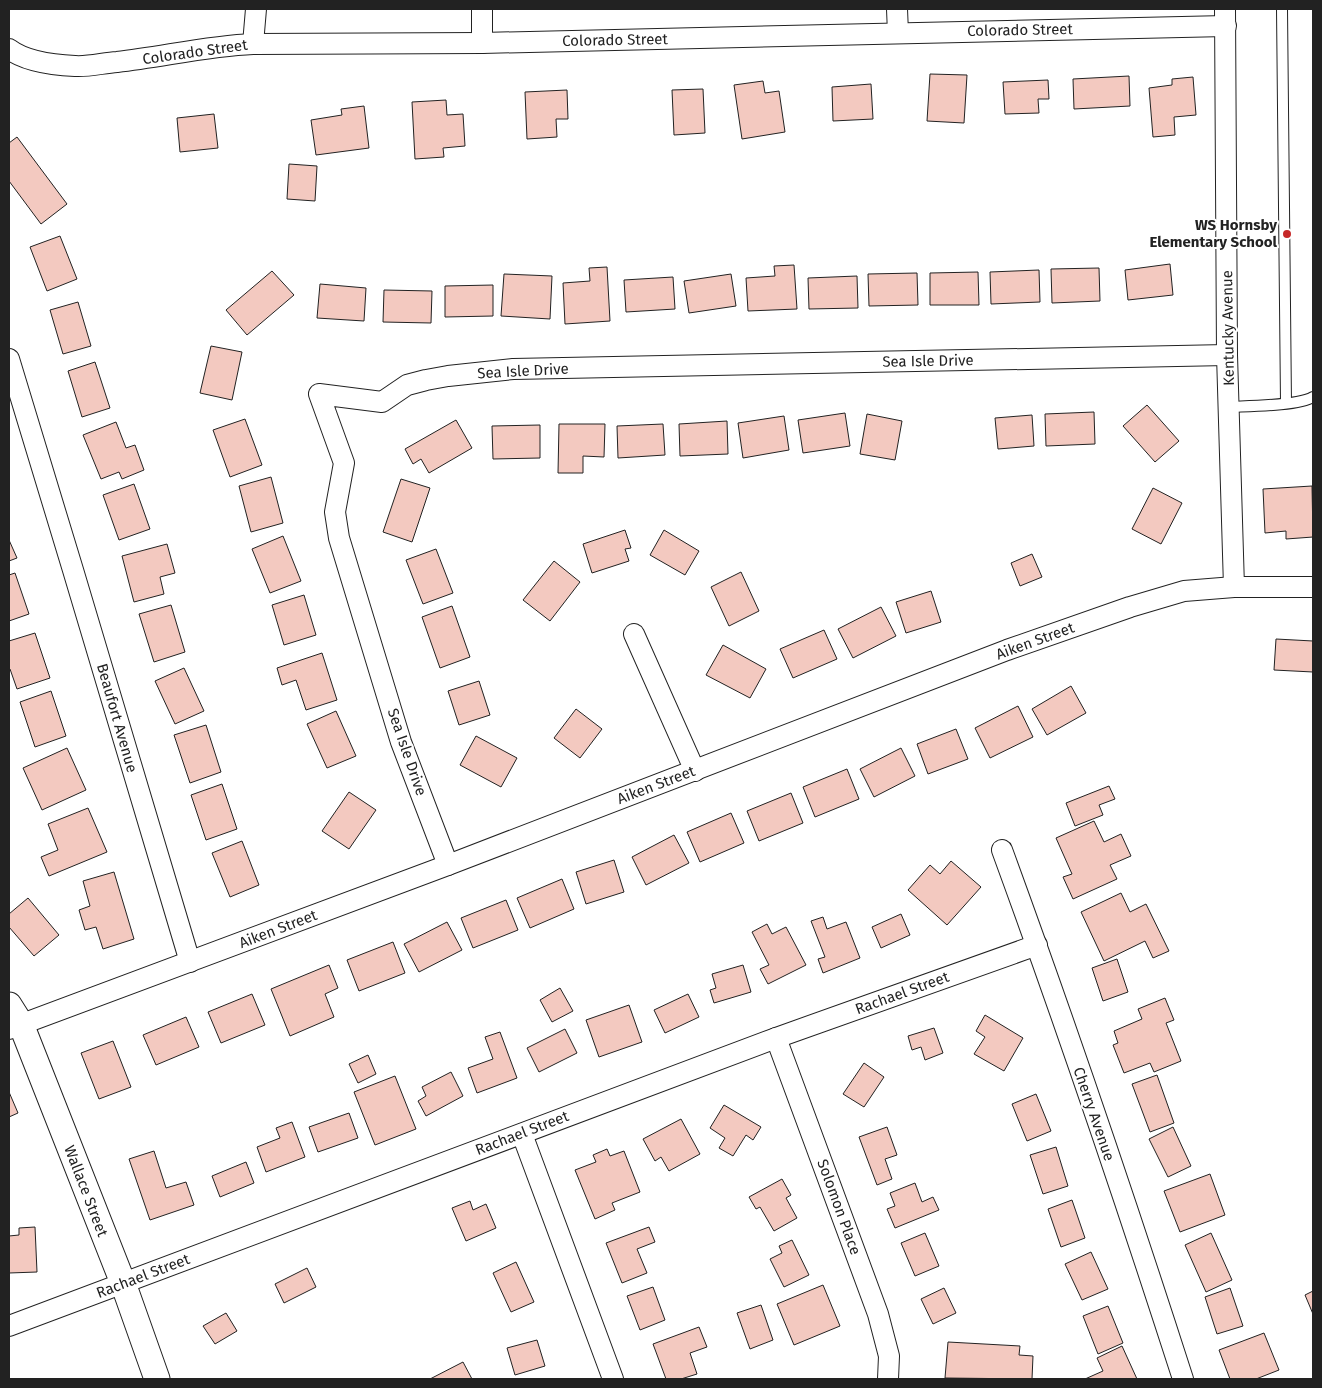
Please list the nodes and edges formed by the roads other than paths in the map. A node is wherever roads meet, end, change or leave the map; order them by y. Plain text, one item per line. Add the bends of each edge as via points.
1 (256, 9) edge
2 (482, 9) edge
3 (898, 9) edge
4 (1282, 9) edge
5 (1226, 17) edge
6 (898, 33) junction
7 (482, 43) junction
8 (253, 44) junction
9 (9, 49) edge
10 (1227, 355) junction
11 (9, 359) edge
12 (1313, 397) edge
13 (1286, 403) junction
14 (1229, 407) junction
15 (1234, 586) junction
16 (1313, 587) edge
17 (634, 634) dead end
18 (695, 771) junction
19 (1002, 850) dead end
20 (448, 865) junction
21 (1037, 945) junction
22 (190, 962) junction
23 (13, 1019) edge
24 (776, 1038) junction
25 (522, 1134) junction
26 (123, 1283) junction
27 (9, 1326) edge
28 (158, 1379) edge
29 (613, 1379) edge
30 (888, 1379) edge
31 (1183, 1379) edge

1 - 8 street
2 - 7 street
3 - 6 street
4 - 13 lane
5 - 6 street, Colorado Street
5 - 10 street, Kentucky Avenue
6 - 7 street, Colorado Street
7 - 8 street, Colorado Street
8 - 9 street, Colorado Street via 76,66 35,60
10 - 14 street, Kentucky Avenue
10 - 20 street, Sea Isle Drive via 513,369 426,380 407,385 382,402 319,394 344,463 335,512 339,538 401,742
11 - 22 street, Beaufort Avenue
12 - 13 lane
13 - 14 lane
14 - 15 street, Kentucky Avenue
15 - 16 street, Aiken Street
15 - 18 street, Aiken Street via 1184,591 1130,607 998,654
17 - 18 street
18 - 20 street, Aiken Street
19 - 21 street, Cherry Avenue
20 - 22 street, Aiken Street
21 - 24 street, Rachael Street
21 - 31 street, Cherry Avenue
22 - 23 street, Aiken Street
23 - 26 street, Wallace Street
24 - 25 street, Rachael Street
24 - 30 street, Solomon Place via 878,1314 889,1356
25 - 26 street, Rachael Street
25 - 29 street
26 - 27 street, Rachael Street
26 - 28 street, Wallace Street

